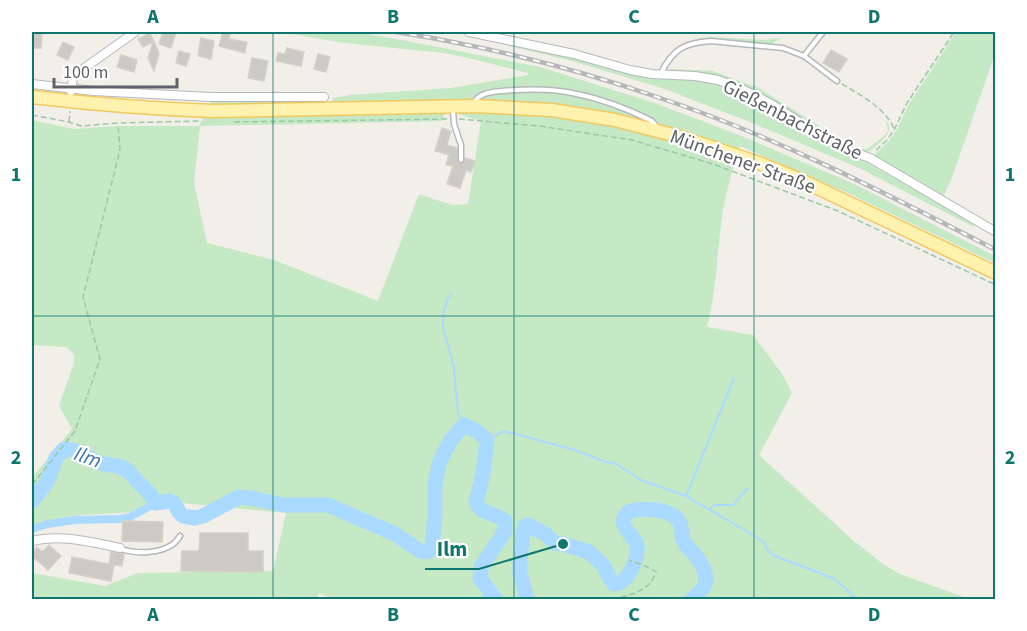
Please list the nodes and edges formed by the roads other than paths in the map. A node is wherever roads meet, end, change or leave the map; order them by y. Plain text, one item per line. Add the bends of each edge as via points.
1 (135, 32) edge
2 (469, 32) edge
3 (823, 32) edge
4 (804, 56) junction
5 (661, 74) junction
6 (837, 81) road end
7 (32, 84) edge
8 (71, 88) junction
9 (32, 97) edge
10 (324, 97) dead end
11 (72, 102) junction
12 (474, 106) junction
13 (454, 112) junction
14 (655, 129) junction
15 (461, 160) dead end
16 (996, 232) edge
17 (996, 273) edge
18 (180, 536) dead end
19 (32, 542) edge
20 (120, 548) joint

1 - 8 street via 76,74
2 - 5 street, Gießenbachstraße
3 - 4 lane
4 - 5 lane via 783,48 699,42 675,52
4 - 6 lane
5 - 16 street, Gießenbachstraße via 718,80 744,90 837,146 870,158
7 - 8 street
8 - 10 street via 212,97
8 - 11 street
9 - 11 main road
11 - 13 main road, Münchener Straße via 214,111
12 - 13 main road, Münchener Straße
12 - 14 main road, Münchener Straße via 574,113
12 - 14 lane via 476,98 490,93 555,90 618,107 652,122
13 - 15 lane
14 - 17 main road, Münchener Straße via 733,153 801,180
18 - 20 lane via 173,545 155,552
19 - 20 street via 64,538

